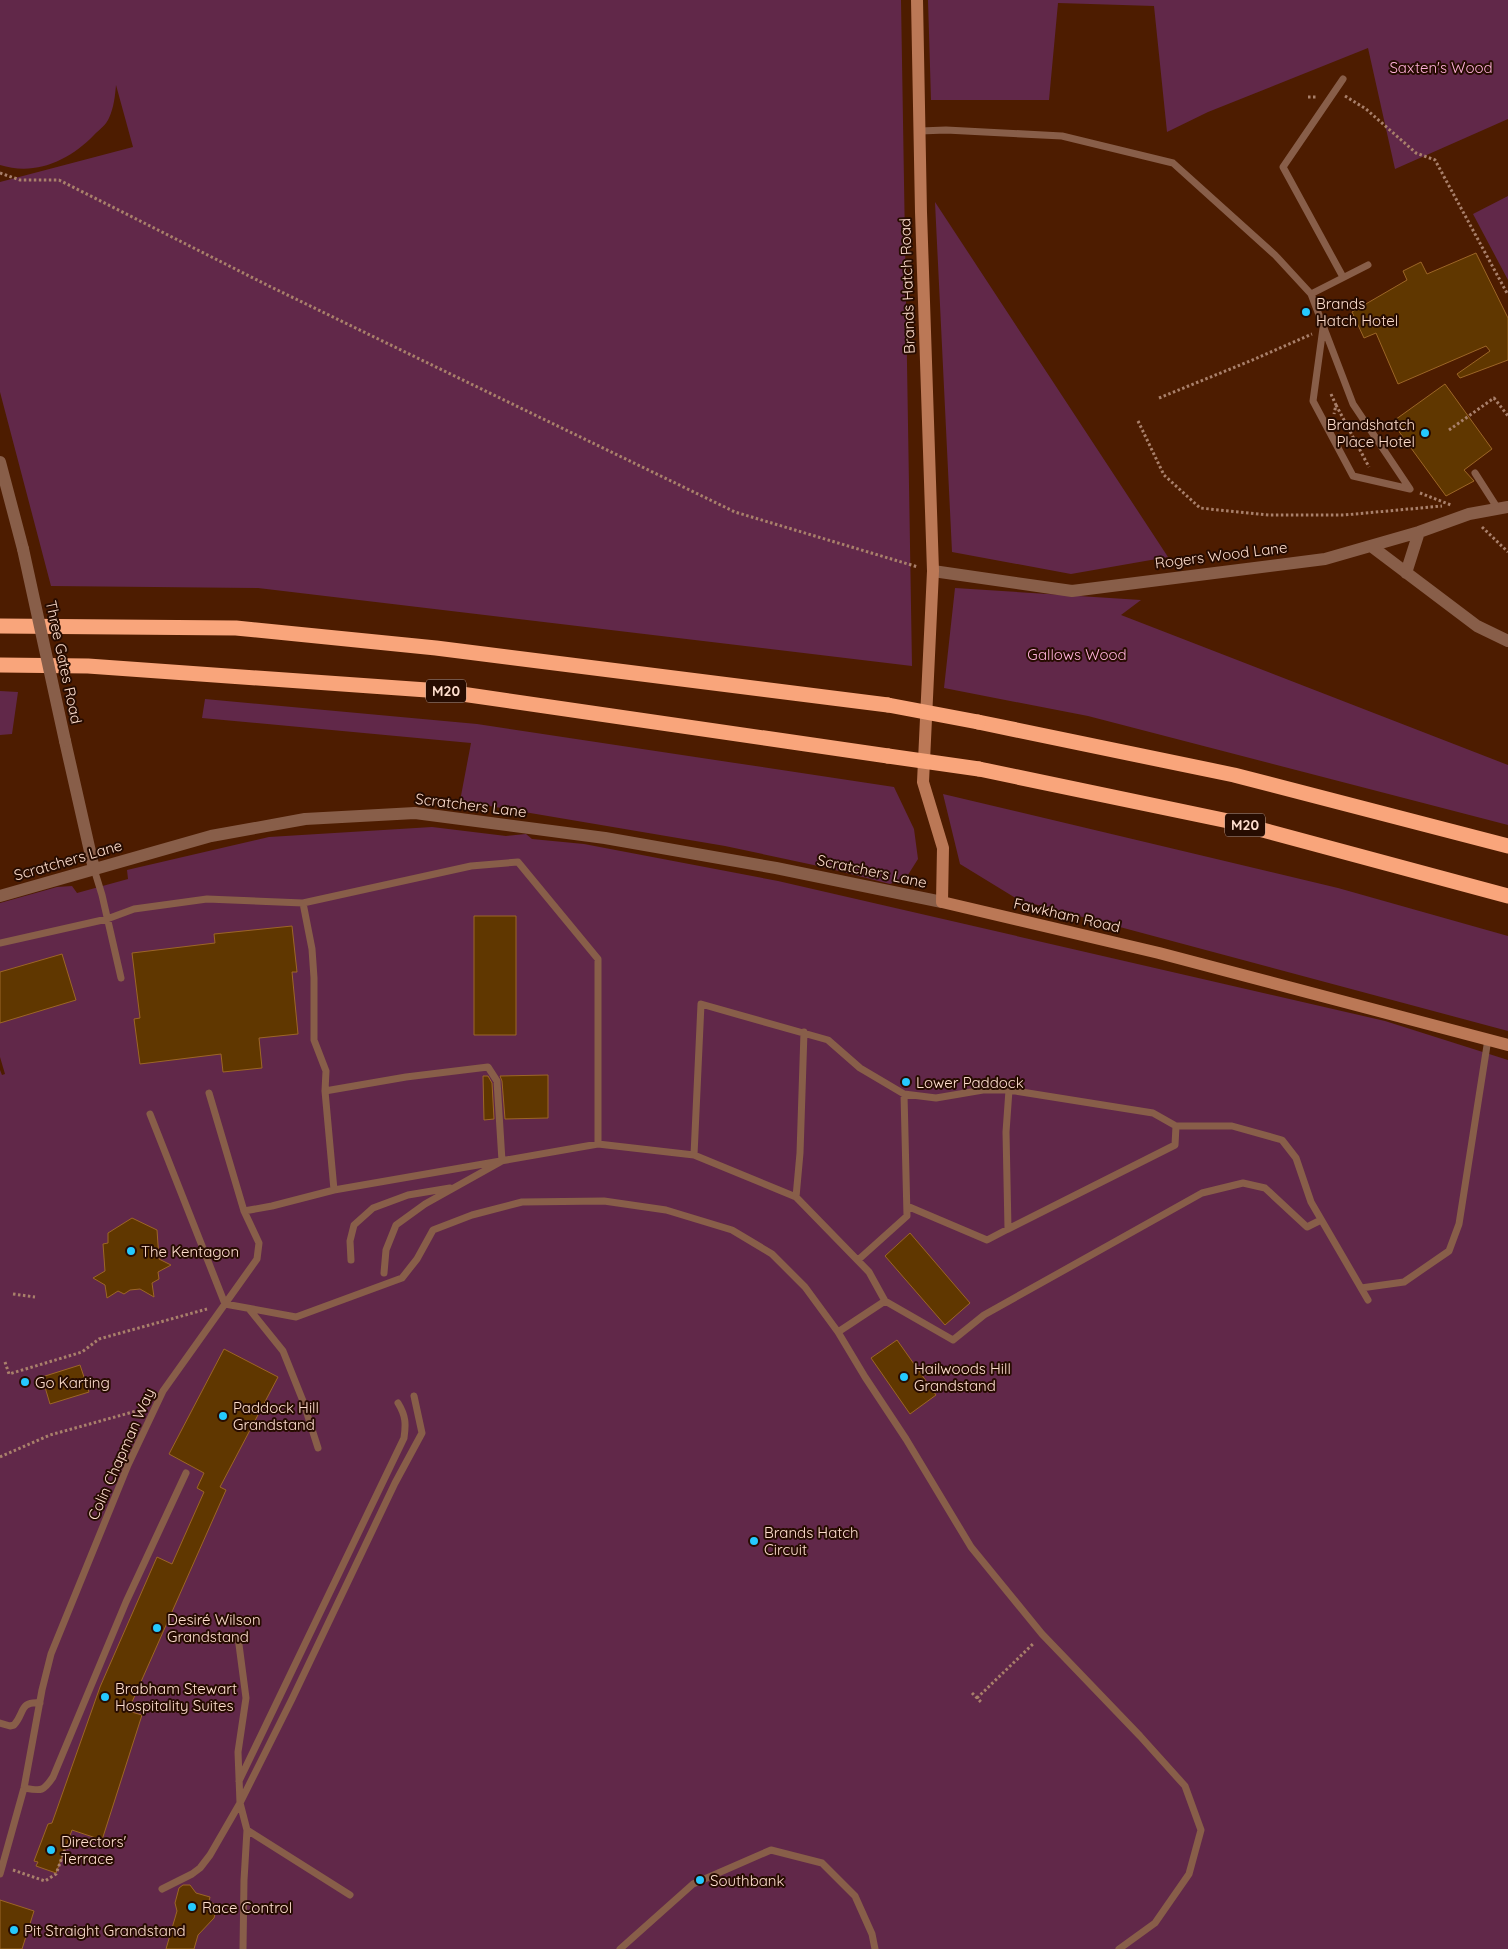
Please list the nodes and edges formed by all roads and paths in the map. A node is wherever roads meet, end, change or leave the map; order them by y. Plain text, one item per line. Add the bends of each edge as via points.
1 (917, 0) edge
2 (1343, 79) dead end
3 (1331, 96) junction
4 (1308, 97) dead end
5 (920, 131) junction
6 (0, 173) edge
7 (1368, 265) dead end
8 (1343, 277) junction
9 (1508, 293) edge
10 (1311, 294) junction
11 (1324, 328) junction
12 (1331, 394) dead end
13 (1159, 398) dead end
14 (1336, 405) junction
15 (1508, 416) edge
16 (1337, 420) dead end
17 (1138, 421) dead end
18 (1449, 430) dead end
19 (0, 462) edge
20 (1360, 466) dead end
21 (1476, 472) dead end
22 (1410, 489) junction
23 (1456, 502) dead end
24 (1452, 506) junction
25 (1503, 508) edge
26 (1470, 514) junction
27 (1419, 532) junction
28 (1371, 546) junction
29 (1508, 552) edge
30 (933, 571) junction
31 (1406, 573) junction
32 (0, 626) edge
33 (1508, 641) edge
34 (0, 665) edge
35 (1508, 846) edge
36 (94, 869) junction
37 (0, 896) edge
38 (1508, 896) edge
39 (942, 902) junction
40 (302, 903) junction
41 (107, 919) junction
42 (0, 944) edge
43 (121, 978) dead end
44 (804, 1032) junction
45 (1488, 1039) junction
46 (1508, 1045) edge
47 (1009, 1090) junction
48 (325, 1091) junction
49 (209, 1093) dead end
50 (904, 1094) junction
51 (150, 1114) dead end
52 (1176, 1126) junction
53 (598, 1144) junction
54 (694, 1155) junction
55 (502, 1161) junction
56 (455, 1187) junction
57 (334, 1190) junction
58 (796, 1197) junction
59 (907, 1206) junction
60 (244, 1211) junction
61 (1321, 1220) junction
62 (1008, 1229) junction
63 (351, 1260) dead end
64 (858, 1260) junction
65 (384, 1273) dead end
66 (1361, 1288) junction
67 (13, 1294) dead end
68 (35, 1298) dead end
69 (1368, 1300) dead end
70 (885, 1301) junction
71 (225, 1304) junction
72 (250, 1310) junction
73 (838, 1332) junction
74 (6, 1362) dead end
75 (414, 1396) dead end
76 (398, 1403) dead end
77 (156, 1406) junction
78 (318, 1448) dead end
79 (0, 1457) edge
80 (186, 1473) dead end
81 (238, 1637) dead end
82 (1030, 1648) dead end
83 (972, 1692) dead end
84 (977, 1698) junction
85 (981, 1702) dead end
86 (40, 1703) junction
87 (0, 1723) edge
88 (239, 1781) junction
89 (24, 1788) junction
90 (240, 1803) junction
91 (247, 1830) junction
92 (72, 1841) dead end
93 (1, 1871) edge
94 (162, 1889) dead end
95 (350, 1896) dead end
96 (243, 1949) edge
97 (620, 1949) edge
98 (875, 1949) edge
99 (1119, 1949) edge

1 - 5 street, Brands Hatch Road
2 - 3 lane
3 - 4 path
3 - 8 lane via 1283,167
3 - 9 path via 1345,96 1366,109 1416,153 1435,160
5 - 10 lane via 1062,136 1173,163 1275,255
5 - 30 street, Brands Hatch Road
6 - 30 path via 20,180 59,180 269,286 735,512
7 - 8 lane
8 - 10 lane
10 - 11 lane
11 - 13 path
11 - 22 lane via 1353,404
11 - 22 lane via 1313,401 1353,476
12 - 14 path
14 - 16 path
14 - 20 path via 1370,468
15 - 18 path via 1494,398
17 - 24 path via 1164,475 1200,508 1269,515 1344,515
19 - 36 street, Three Gates Road, bridge via 23,549
21 - 25 lane
22 - 24 path
23 - 24 path
25 - 26 street, Rogers Wood Lane
26 - 27 street, Rogers Wood Lane
26 - 29 path
27 - 28 street, Rogers Wood Lane
27 - 31 street
28 - 30 street, Rogers Wood Lane via 1325,559 1072,591
28 - 31 street
30 - 39 street via 923,782 943,848
31 - 33 street via 1477,626
32 - 35 highway, bridge via 236,628 436,648 888,704 1234,775
34 - 38 highway, M20, bridge via 88,666 441,691 888,756 979,770 1233,822
36 - 37 street, Scratchers Lane
36 - 39 street, Scratchers Lane via 211,836 305,818 415,813 605,838
36 - 41 lane
39 - 45 street, Fawkham Road via 1168,955
40 - 41 lane via 207,899 134,909
40 - 48 lane via 312,949 314,1040 326,1071
40 - 53 lane via 471,866 518,862 598,960
41 - 42 lane
41 - 43 lane
44 - 50 lane via 828,1040 860,1068
44 - 54 lane via 701,1004
44 - 58 lane
45 - 46 street, Fawkham Road
45 - 66 lane via 1459,1224 1449,1250 1404,1282
47 - 50 lane via 983,1090 936,1098
47 - 52 lane via 1153,1113
47 - 62 lane via 1006,1132
48 - 55 lane via 488,1067 496,1081
48 - 57 lane
49 - 60 lane
50 - 59 lane
51 - 71 lane
52 - 61 lane via 1232,1126 1282,1140 1296,1158 1311,1202
52 - 62 lane via 1175,1145
53 - 54 lane
53 - 55 lane
54 - 58 lane
55 - 56 lane
55 - 57 lane
56 - 63 lane via 408,1195 373,1208 354,1226 350,1241
56 - 65 lane via 396,1225 386,1250
57 - 60 lane
58 - 64 lane
59 - 62 lane via 987,1240
59 - 64 lane via 907,1216
60 - 71 lane, Colin Chapman Way via 259,1243 259,1253 251,1270
61 - 66 lane
61 - 70 lane via 1307,1227 1265,1188 1243,1183 1202,1193 984,1315 954,1340
64 - 70 lane via 869,1272
66 - 69 lane
67 - 68 path
70 - 73 lane
71 - 72 lane
71 - 74 path via 99,1339 82,1352 9,1374
71 - 77 lane, Colin Chapman Way
72 - 73 lane via 296,1317 402,1278 417,1260 433,1230 472,1215 522,1202 604,1201 666,1210 732,1230 772,1254 805,1287
72 - 78 lane via 283,1351
73 - 99 lane via 971,1548 1042,1634 1185,1786 1201,1830 1189,1874 1155,1923
75 - 90 lane via 422,1433
76 - 88 lane via 406,1424 404,1438
77 - 79 path via 50,1435
77 - 86 lane, Colin Chapman Way via 128,1465 64,1621
80 - 89 lane via 100,1662 53,1777 43,1790
81 - 88 lane via 246,1698 238,1752
82 - 84 path
83 - 84 path
84 - 85 path
86 - 87 lane via 26,1704 14,1725
86 - 89 lane, Colin Chapman Way
88 - 90 lane
89 - 93 lane, Colin Chapman Way
90 - 91 lane
90 - 94 lane via 200,1868
91 - 95 lane
91 - 96 lane
92 - 93 path via 56,1874 45,1881
97 - 98 lane via 693,1884 771,1850 822,1863 855,1896

